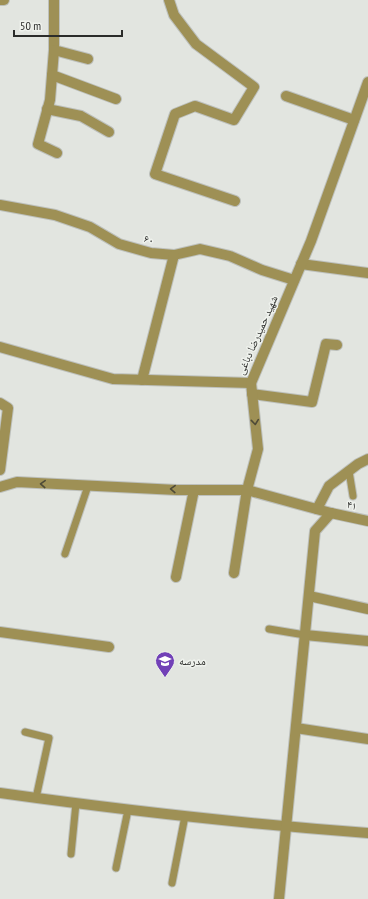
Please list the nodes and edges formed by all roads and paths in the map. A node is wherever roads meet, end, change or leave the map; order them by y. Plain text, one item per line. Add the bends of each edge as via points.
1 (0, 0) edge
2 (4, 0) edge
3 (54, 0) edge
4 (169, 0) edge
5 (54, 50) junction
6 (88, 59) dead end
7 (52, 75) junction
8 (368, 82) edge
9 (286, 96) dead end
10 (116, 99) dead end
11 (47, 109) junction
12 (354, 120) junction
13 (109, 132) dead end
14 (57, 153) dead end
15 (235, 201) dead end
16 (0, 205) edge
17 (174, 255) junction
18 (301, 264) junction
19 (368, 273) edge
20 (294, 280) junction
21 (337, 345) dead end
22 (0, 347) edge
23 (142, 380) junction
24 (251, 383) junction
25 (252, 394) junction
26 (0, 403) edge
27 (368, 459) edge
28 (0, 470) edge
29 (350, 471) junction
30 (88, 486) junction
31 (0, 487) edge
32 (194, 490) junction
33 (247, 490) junction
34 (353, 496) dead end
35 (316, 509) junction
36 (331, 513) junction
37 (368, 521) edge
38 (66, 554) dead end
39 (234, 573) dead end
40 (176, 577) dead end
41 (309, 596) junction
42 (368, 609) edge
43 (269, 629) dead end
44 (0, 632) edge
45 (305, 635) junction
46 (368, 641) edge
47 (109, 647) dead end
48 (296, 728) junction
49 (25, 732) dead end
50 (368, 739) edge
51 (0, 793) edge
52 (36, 798) junction
53 (76, 803) junction
54 (128, 810) junction
55 (185, 816) junction
56 (285, 827) junction
57 (368, 833) edge
58 (70, 854) dead end
59 (116, 868) dead end
60 (172, 883) dead end
61 (279, 899) edge

1 - 2 street
3 - 5 street
4 - 15 street via 174,15 196,44 254,87 234,120 195,106 175,114 155,174
5 - 6 street
5 - 7 street
7 - 10 street
7 - 11 street
8 - 12 street, شهید حمیدرضا دباغی
9 - 12 street
11 - 13 street via 81,116
11 - 14 street via 38,144
12 - 18 street, شهید حمیدرضا دباغی
16 - 17 street, ۶۰ via 55,215 90,227 119,244 151,253
17 - 20 street, ۶۰ via 200,249 230,256
17 - 23 street
18 - 19 street
18 - 20 street, شهید حمیدرضا دباغی
20 - 24 street, شهید حمیدرضا دباغی
21 - 25 street via 326,344 312,402
22 - 23 street, شهید حمیدرضا دباغی via 113,379
23 - 24 street, شهید حمیدرضا دباغی
24 - 25 street
25 -> 33 street via 258,449
26 - 28 street via 8,408
27 - 29 street
29 - 34 lane
29 - 35 street via 329,486
30 -> 31 street, ۴۱ via 17,482
32 -> 30 street, ۴۱
30 - 38 lane
32 - 33 street, ۴۱
32 - 40 street
33 - 35 street, ۴۱
33 - 39 street
35 - 36 street, ۴۱
36 - 37 street, ۴۱
36 - 41 street via 316,531
41 - 42 street
41 - 45 street
43 - 45 lane
44 - 47 street
45 - 46 street
45 - 48 street
48 - 50 street
48 - 56 street
49 - 52 lane via 49,738
51 - 52 street
52 - 53 street
53 - 54 street
53 - 58 lane
54 - 55 street
54 - 59 lane
55 - 56 street
55 - 60 lane
56 - 57 street
56 - 61 street

